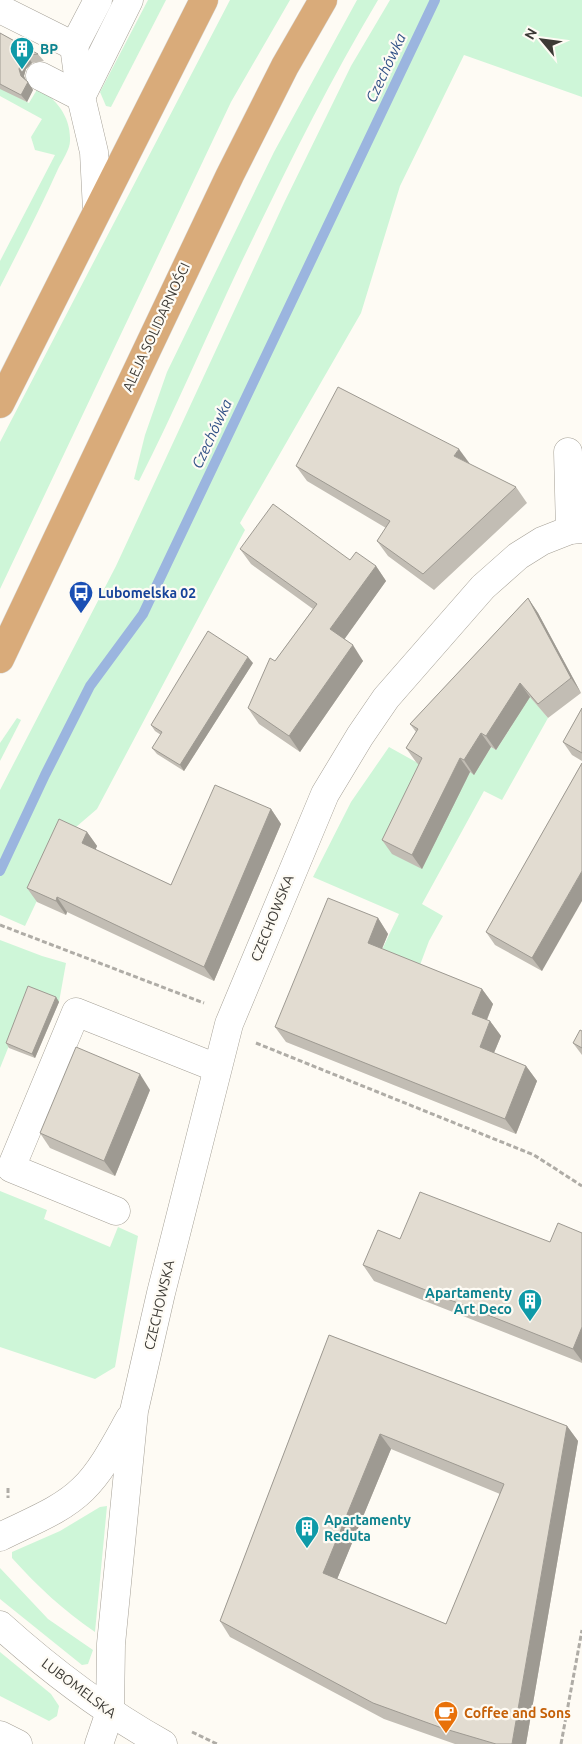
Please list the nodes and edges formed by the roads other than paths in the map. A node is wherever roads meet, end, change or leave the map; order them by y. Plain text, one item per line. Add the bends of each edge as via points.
1 (98, 0) edge
2 (129, 0) edge
3 (204, 0) edge
4 (323, 0) edge
5 (0, 9) edge
6 (74, 46) junction
7 (40, 76) dead end
8 (81, 97) junction
9 (97, 210) junction
10 (0, 404) edge
11 (568, 452) dead end
12 (576, 529) edge
13 (0, 659) edge
14 (217, 1068) junction
15 (116, 1211) dead end
16 (134, 1411) junction
17 (0, 1537) edge
18 (0, 1625) edge
19 (110, 1712) junction
20 (0, 1735) edge
21 (18, 1744) edge
22 (99, 1744) edge
23 (163, 1744) edge

1 - 6 street
2 - 8 street
3 - 9 main road
4 - 13 main road, ALEJA SOLIDARNOŚCI via 280,74 238,158
5 - 6 street
6 - 8 street
7 - 8 street
8 - 9 street via 94,152
9 - 10 main road
11 - 12 street
12 - 14 street, CZECHOWSKA via 542,541 518,556 483,587 386,698 360,736 325,794 293,866 229,1024
14 - 15 street via 76,1012 11,1168
14 - 16 street, CZECHOWSKA
16 - 17 street, CZECHOWSKA via 84,1489 55,1510
16 - 19 street, CZECHOWSKA via 111,1644
18 - 19 street, LUBOMELSKA via 59,1675
19 - 22 street, CZECHOWSKA
19 - 23 street, LUBOMELSKA
20 - 21 street

